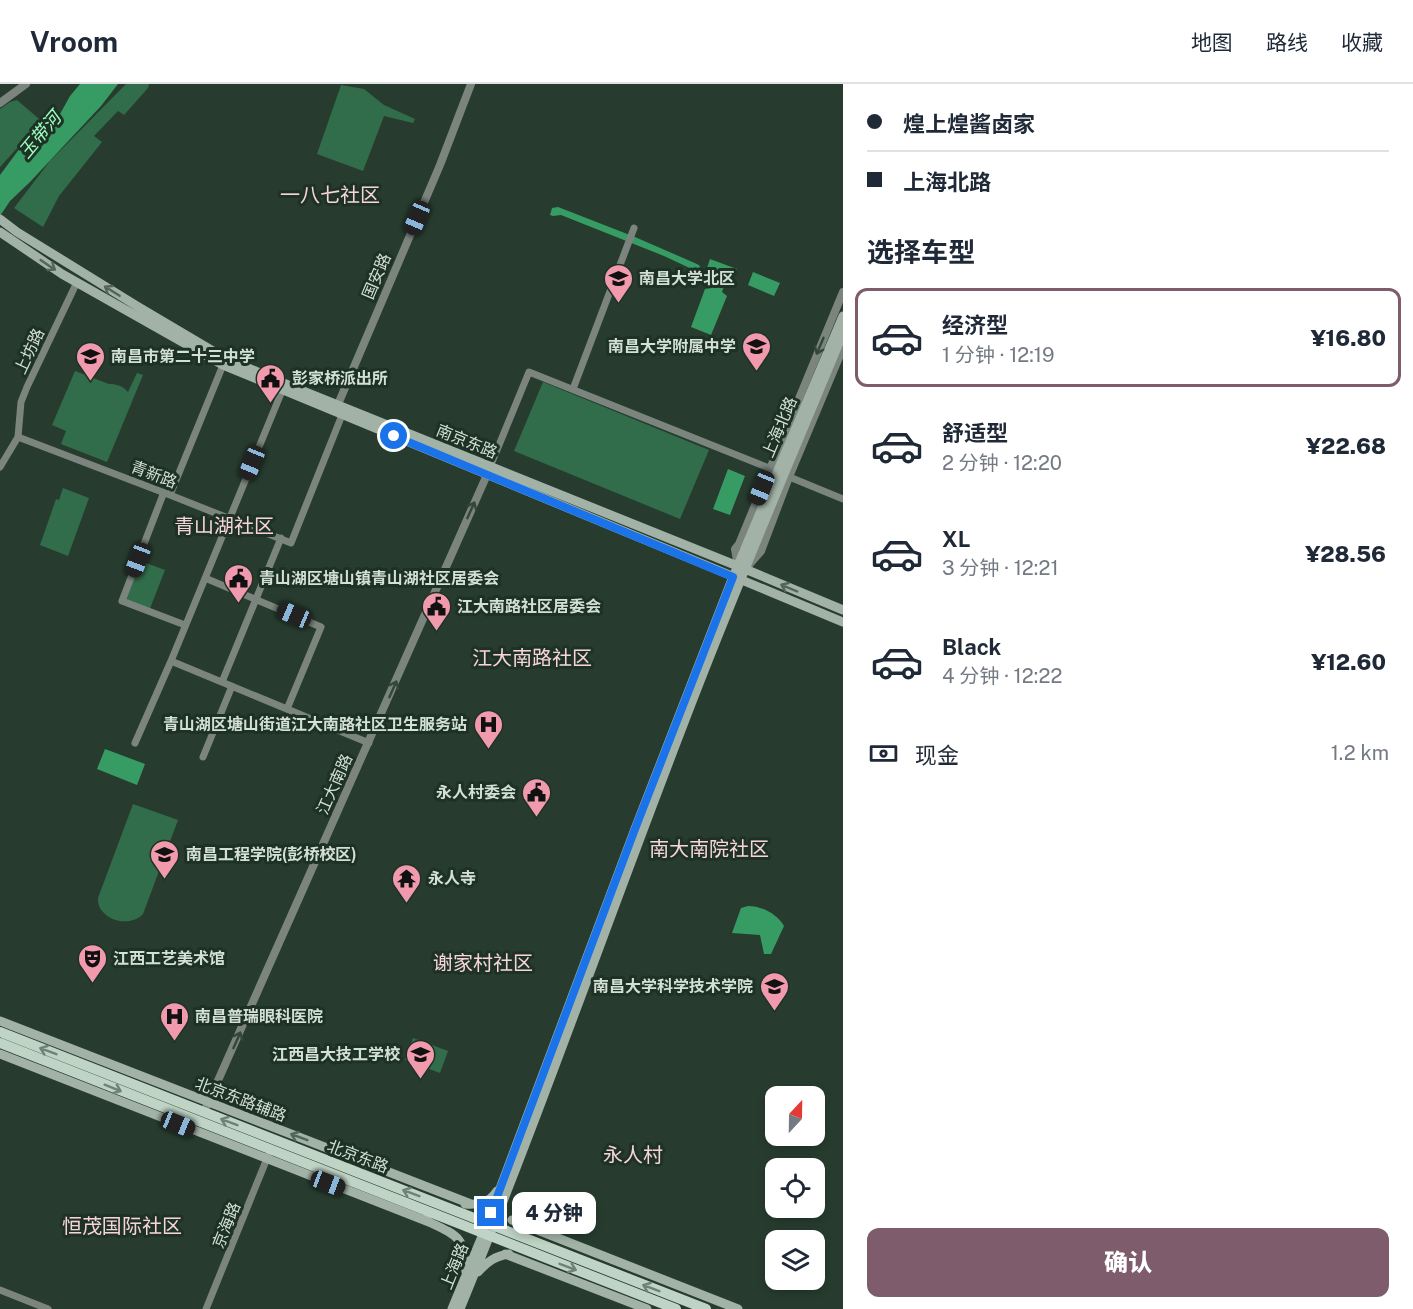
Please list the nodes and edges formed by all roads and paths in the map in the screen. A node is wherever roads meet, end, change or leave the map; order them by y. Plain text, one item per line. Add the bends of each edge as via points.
1 (26, 84) edge
2 (471, 84) edge
3 (0, 103) edge
4 (0, 220) edge
5 (633, 231) dead end
6 (0, 232) edge
7 (77, 282) junction
8 (843, 292) edge
9 (843, 316) edge
10 (843, 333) edge
11 (843, 348) edge
12 (223, 365) junction
13 (573, 389) junction
14 (282, 391) junction
15 (340, 410) junction
16 (18, 437) junction
17 (0, 467) edge
18 (489, 471) junction
19 (780, 473) junction
20 (167, 494) junction
21 (843, 500) edge
22 (230, 518) junction
23 (281, 538) junction
24 (741, 568) junction
25 (205, 578) junction
26 (737, 579) junction
27 (256, 599) junction
28 (843, 610) edge
29 (843, 622) edge
30 (185, 625) junction
31 (171, 661) junction
32 (222, 682) junction
33 (232, 686) junction
34 (287, 709) junction
35 (135, 742) dead end
36 (369, 743) junction
37 (203, 757) dead end
38 (0, 1021) edge
39 (0, 1032) edge
40 (0, 1043) edge
41 (0, 1054) edge
42 (206, 1107) junction
43 (269, 1155) junction
44 (502, 1184) junction
45 (506, 1194) junction
46 (435, 1202) junction
47 (471, 1204) junction
48 (412, 1205) junction
49 (512, 1220) junction
50 (429, 1222) junction
51 (488, 1230) junction
52 (535, 1242) junction
53 (505, 1254) junction
54 (536, 1254) junction
55 (469, 1277) junction
56 (0, 1290) edge
57 (48, 1309) edge
58 (206, 1309) edge
59 (452, 1309) edge
60 (460, 1309) edge
61 (647, 1309) edge
62 (676, 1309) edge
63 (706, 1309) edge
64 (738, 1309) edge

1 - 3 street
2 - 15 street, 国安路
15 -> 4 main road, 南京东路 via 225,358
5 - 13 street
6 -> 7 main road, 南京东路
7 - 12 main road, 南京东路
7 - 16 street, 上坊路 via 21,402
8 -> 19 street
9 - 19 main road, 上海北路
10 - 19 main road, 上海北路
11 - 19 street
12 - 14 main road, 南京东路
12 - 20 street
13 - 18 street via 529,372
13 - 19 street
14 - 15 main road, 南京东路
14 - 22 street
15 - 18 main road, 南京东路
15 - 23 street via 291,543
16 - 17 street, 上坊路
16 - 20 street, 青新路
18 - 24 main road, 南京东路
18 - 26 main road, 南京东路
36 -> 18 street, 江大南路
19 - 21 street
19 - 24 main road, 上海北路
19 - 24 street via 735,549
20 - 22 street, 青新路
20 - 30 street via 122,601
22 - 23 street, 青新路
22 - 25 street
23 - 27 street
24 - 26 main road, 上海北路
28 -> 24 main road, 南京东路
25 - 27 street
25 - 30 street
26 - 29 main road, 南京东路
26 - 44 main road, 上海北路 via 635,829
26 - 45 main road, 上海北路
27 - 32 street
27 - 34 street via 321,627
30 - 31 street
31 - 32 street
31 - 35 street
32 - 33 street
33 - 34 street
33 - 37 street
34 - 36 street
42 -> 36 street, 江大南路
38 - 42 main road, 北京东路辅路
42 -> 39 main road, 北京东路
40 -> 43 main road, 北京东路
41 - 43 main road
46 -> 42 main road, 北京东路
47 -> 42 main road, 北京东路辅路
43 - 48 main road, 北京东路
43 - 50 main road
43 - 58 street, 京海路
44 - 47 main road via 487,1202
44 - 51 main road, 上海北路
45 - 49 main road
45 - 51 main road, 上海北路
46 - 47 main road
46 - 51 main road, 北京东路
48 - 50 main road
48 - 51 main road, 北京东路
49 - 52 main road
49 - 64 main road
50 - 55 main road via 452,1233 462,1244
51 - 52 main road, 北京东路
51 - 54 main road, 北京东路
51 - 55 main road, 上海路
63 -> 52 main road, 北京东路
53 - 54 main road
53 - 55 main road
53 - 61 main road
54 -> 62 main road, 北京东路
55 - 59 main road, 上海路
55 - 60 main road, 上海路
56 - 57 street

